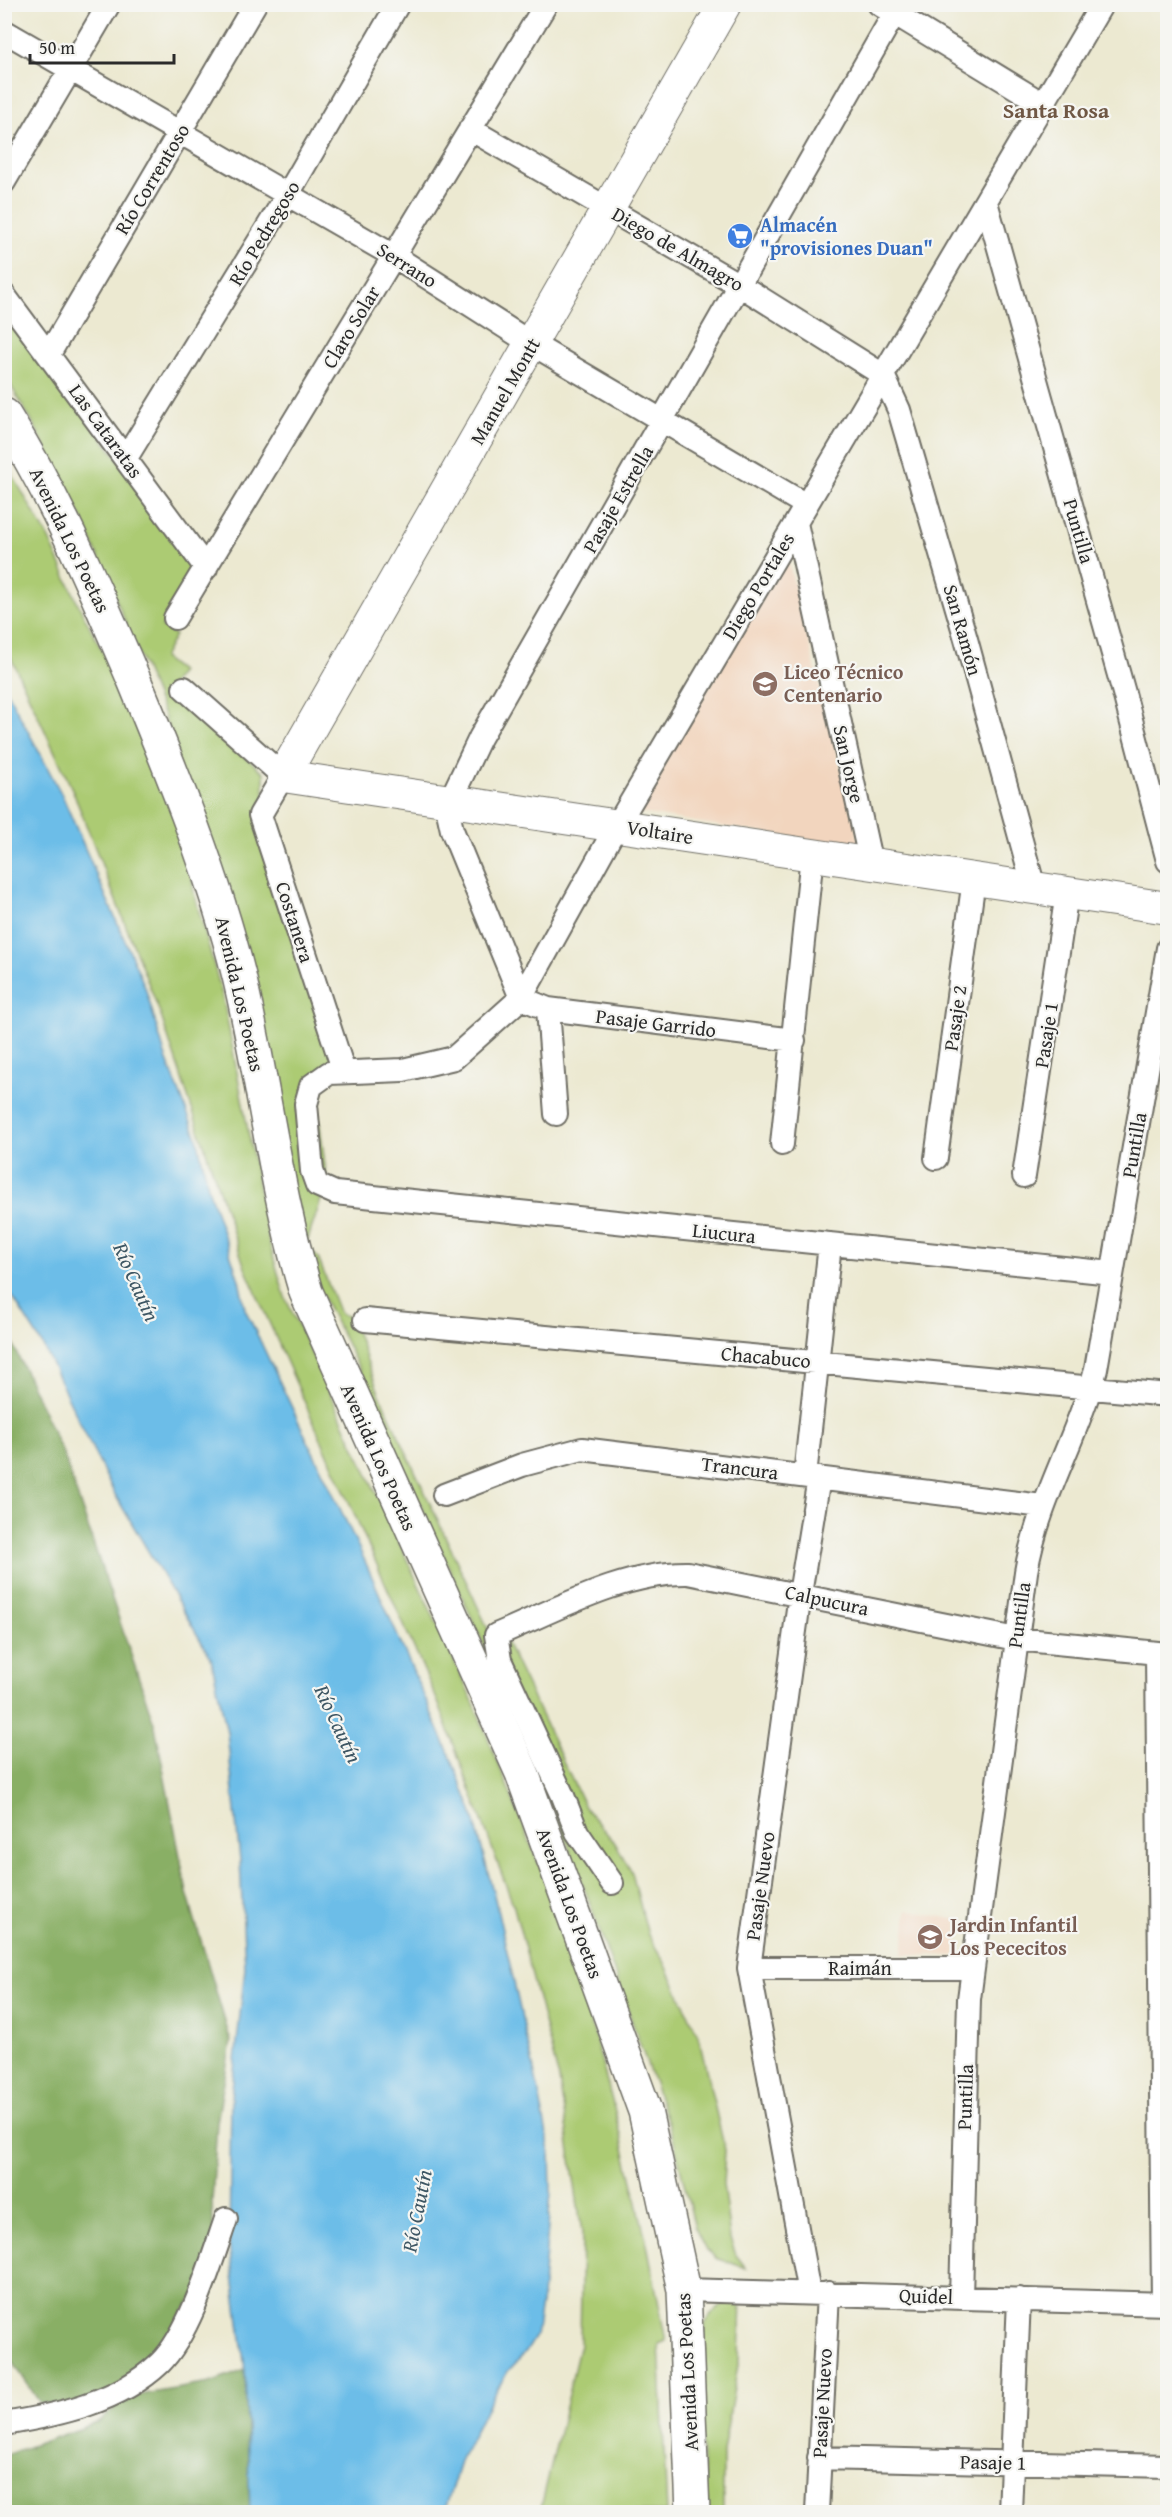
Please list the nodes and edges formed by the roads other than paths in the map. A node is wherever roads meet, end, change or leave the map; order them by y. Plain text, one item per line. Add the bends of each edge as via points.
1 (109, 4) edge
2 (255, 4) edge
3 (398, 4) edge
4 (546, 4) edge
5 (725, 4) edge
6 (1102, 4) edge
7 (887, 9) edge
8 (4, 31) edge
9 (71, 69) junction
10 (1043, 104) junction
11 (470, 129) junction
12 (180, 131) junction
13 (4, 182) edge
14 (288, 194) junction
15 (986, 202) junction
16 (609, 208) junction
17 (394, 256) junction
18 (741, 286) junction
19 (4, 296) edge
20 (532, 344) junction
21 (49, 354) junction
22 (883, 375) junction
23 (4, 416) edge
24 (663, 420) junction
25 (126, 459) junction
26 (801, 514) junction
27 (206, 568) junction
28 (175, 618) dead end
29 (184, 688) dead end
30 (283, 776) junction
31 (450, 801) junction
32 (618, 825) junction
33 (812, 855) junction
34 (1167, 861) edge
35 (871, 864) junction
36 (974, 879) junction
37 (1034, 888) junction
38 (1067, 893) junction
39 (1167, 908) edge
40 (1167, 948) edge
41 (521, 998) junction
42 (548, 1010) junction
43 (794, 1040) junction
44 (344, 1072) junction
45 (556, 1114) dead end
46 (782, 1144) dead end
47 (936, 1158) dead end
48 (1024, 1176) dead end
49 (335, 1193) joint
50 (830, 1244) junction
51 (1112, 1273) junction
52 (365, 1320) dead end
53 (816, 1361) junction
54 (1091, 1386) junction
55 (1167, 1395) edge
56 (812, 1477) junction
57 (444, 1495) dead end
58 (1042, 1506) junction
59 (800, 1594) junction
60 (1016, 1639) junction
61 (1162, 1654) edge
62 (612, 1883) dead end
63 (749, 1968) junction
64 (972, 1968) junction
65 (226, 2219) dead end
66 (684, 2290) junction
67 (818, 2293) junction
68 (961, 2297) junction
69 (1019, 2299) junction
70 (1165, 2304) edge
71 (4, 2424) edge
72 (819, 2458) junction
73 (1012, 2462) junction
74 (1167, 2466) edge
75 (693, 2512) edge
76 (817, 2512) edge
77 (1010, 2512) edge

1 - 9 street
2 - 12 street, Río Correntoso
3 - 14 street, Río Pedregoso
4 - 11 street, Claro Solar
5 - 16 street, Manuel Montt
6 - 10 street, Diego Portales
7 - 10 street
7 - 18 street, Pasaje Estrella
8 - 9 street, Serrano
9 - 12 street, Serrano
9 - 13 street
10 - 15 street, Diego Portales
11 - 16 street, Diego de Almagro
11 - 17 street, Claro Solar
12 - 14 street, Serrano
12 - 21 street, Río Correntoso
14 - 17 street, Serrano
14 - 25 street, Río Pedregoso
15 - 22 street, Diego Portales
15 - 34 street, Puntilla via 1124,693
16 - 18 street, Diego de Almagro
16 - 20 street, Manuel Montt
17 - 20 street, Serrano
17 - 27 street, Claro Solar
18 - 22 street, Diego de Almagro
18 - 24 street, Pasaje Estrella
19 - 21 street, Las Cataratas
20 - 24 street, Serrano
20 - 30 street, Manuel Montt
21 - 25 street, Las Cataratas
22 - 26 street, Diego Portales
22 - 37 street, San Ramón via 902,422 966,639
23 - 66 main road, Avenida Los Poetas via 53,501 90,577 199,846 239,977 290,1236 306,1292 522,1773 645,2111
24 - 26 street, Serrano
24 - 31 street, Pasaje Estrella via 480,738
25 - 27 street, Las Cataratas
26 - 32 street, Diego Portales
26 - 35 street, San Jorge
27 - 28 street, Claro Solar
29 - 30 street
30 - 31 street, Voltaire
30 - 44 street, Costanera via 260,815
31 - 32 street, Voltaire
31 - 41 street, Pasaje Estrella via 452,830
32 - 33 street, Voltaire
32 - 41 street, Diego Portales
33 - 35 street, Voltaire
33 - 43 street
35 - 36 street, Voltaire
36 - 37 street, Voltaire
36 - 47 street, Pasaje 2
37 - 38 street, Voltaire
38 - 39 street, Voltaire
38 - 48 street, Pasaje 1
40 - 51 street, Puntilla
41 - 42 street, Pasaje Garrido
41 - 44 street, Diego Portales via 454,1058 403,1070
42 - 43 street, Pasaje Garrido
42 - 45 street
43 - 46 street
44 - 49 street, Diego Portales via 322,1076 306,1097 313,1178 322,1189
49 - 50 street, Liucura
50 - 51 street, Liucura
50 - 53 street, Pasaje Nuevo
51 - 54 street, Puntilla
52 - 53 street, Chacabuco
53 - 54 street, Chacabuco
53 - 56 street, Pasaje Nuevo
54 - 55 street, Chacabuco
54 - 58 street, Puntilla
56 - 57 street, Trancura via 582,1449 522,1465
56 - 58 street, Trancura
56 - 59 street, Pasaje Nuevo
58 - 60 street, Puntilla via 1030,1546
59 - 60 street, Calpucura
59 - 62 street, Calpucura via 688,1573 655,1574 628,1581 496,1635 500,1660 577,1832
59 - 63 street, Pasaje Nuevo
60 - 61 street, Calpucura
60 - 64 street, Puntilla
61 - 70 street
63 - 64 street, Raimán
63 - 67 street, Pasaje Nuevo
64 - 68 street, Puntilla via 966,2052
65 - 71 street via 190,2318 161,2362 126,2389 97,2401
66 - 67 street, Quidel
66 - 75 main road, Avenida Los Poetas
67 - 68 street, Quidel
67 - 72 street, Pasaje Nuevo
68 - 69 street, Quidel
69 - 70 street, Quidel
69 - 73 street
72 - 73 street, Pasaje 1
72 - 76 street, Pasaje Nuevo
73 - 74 street, Pasaje 1
73 - 77 street

